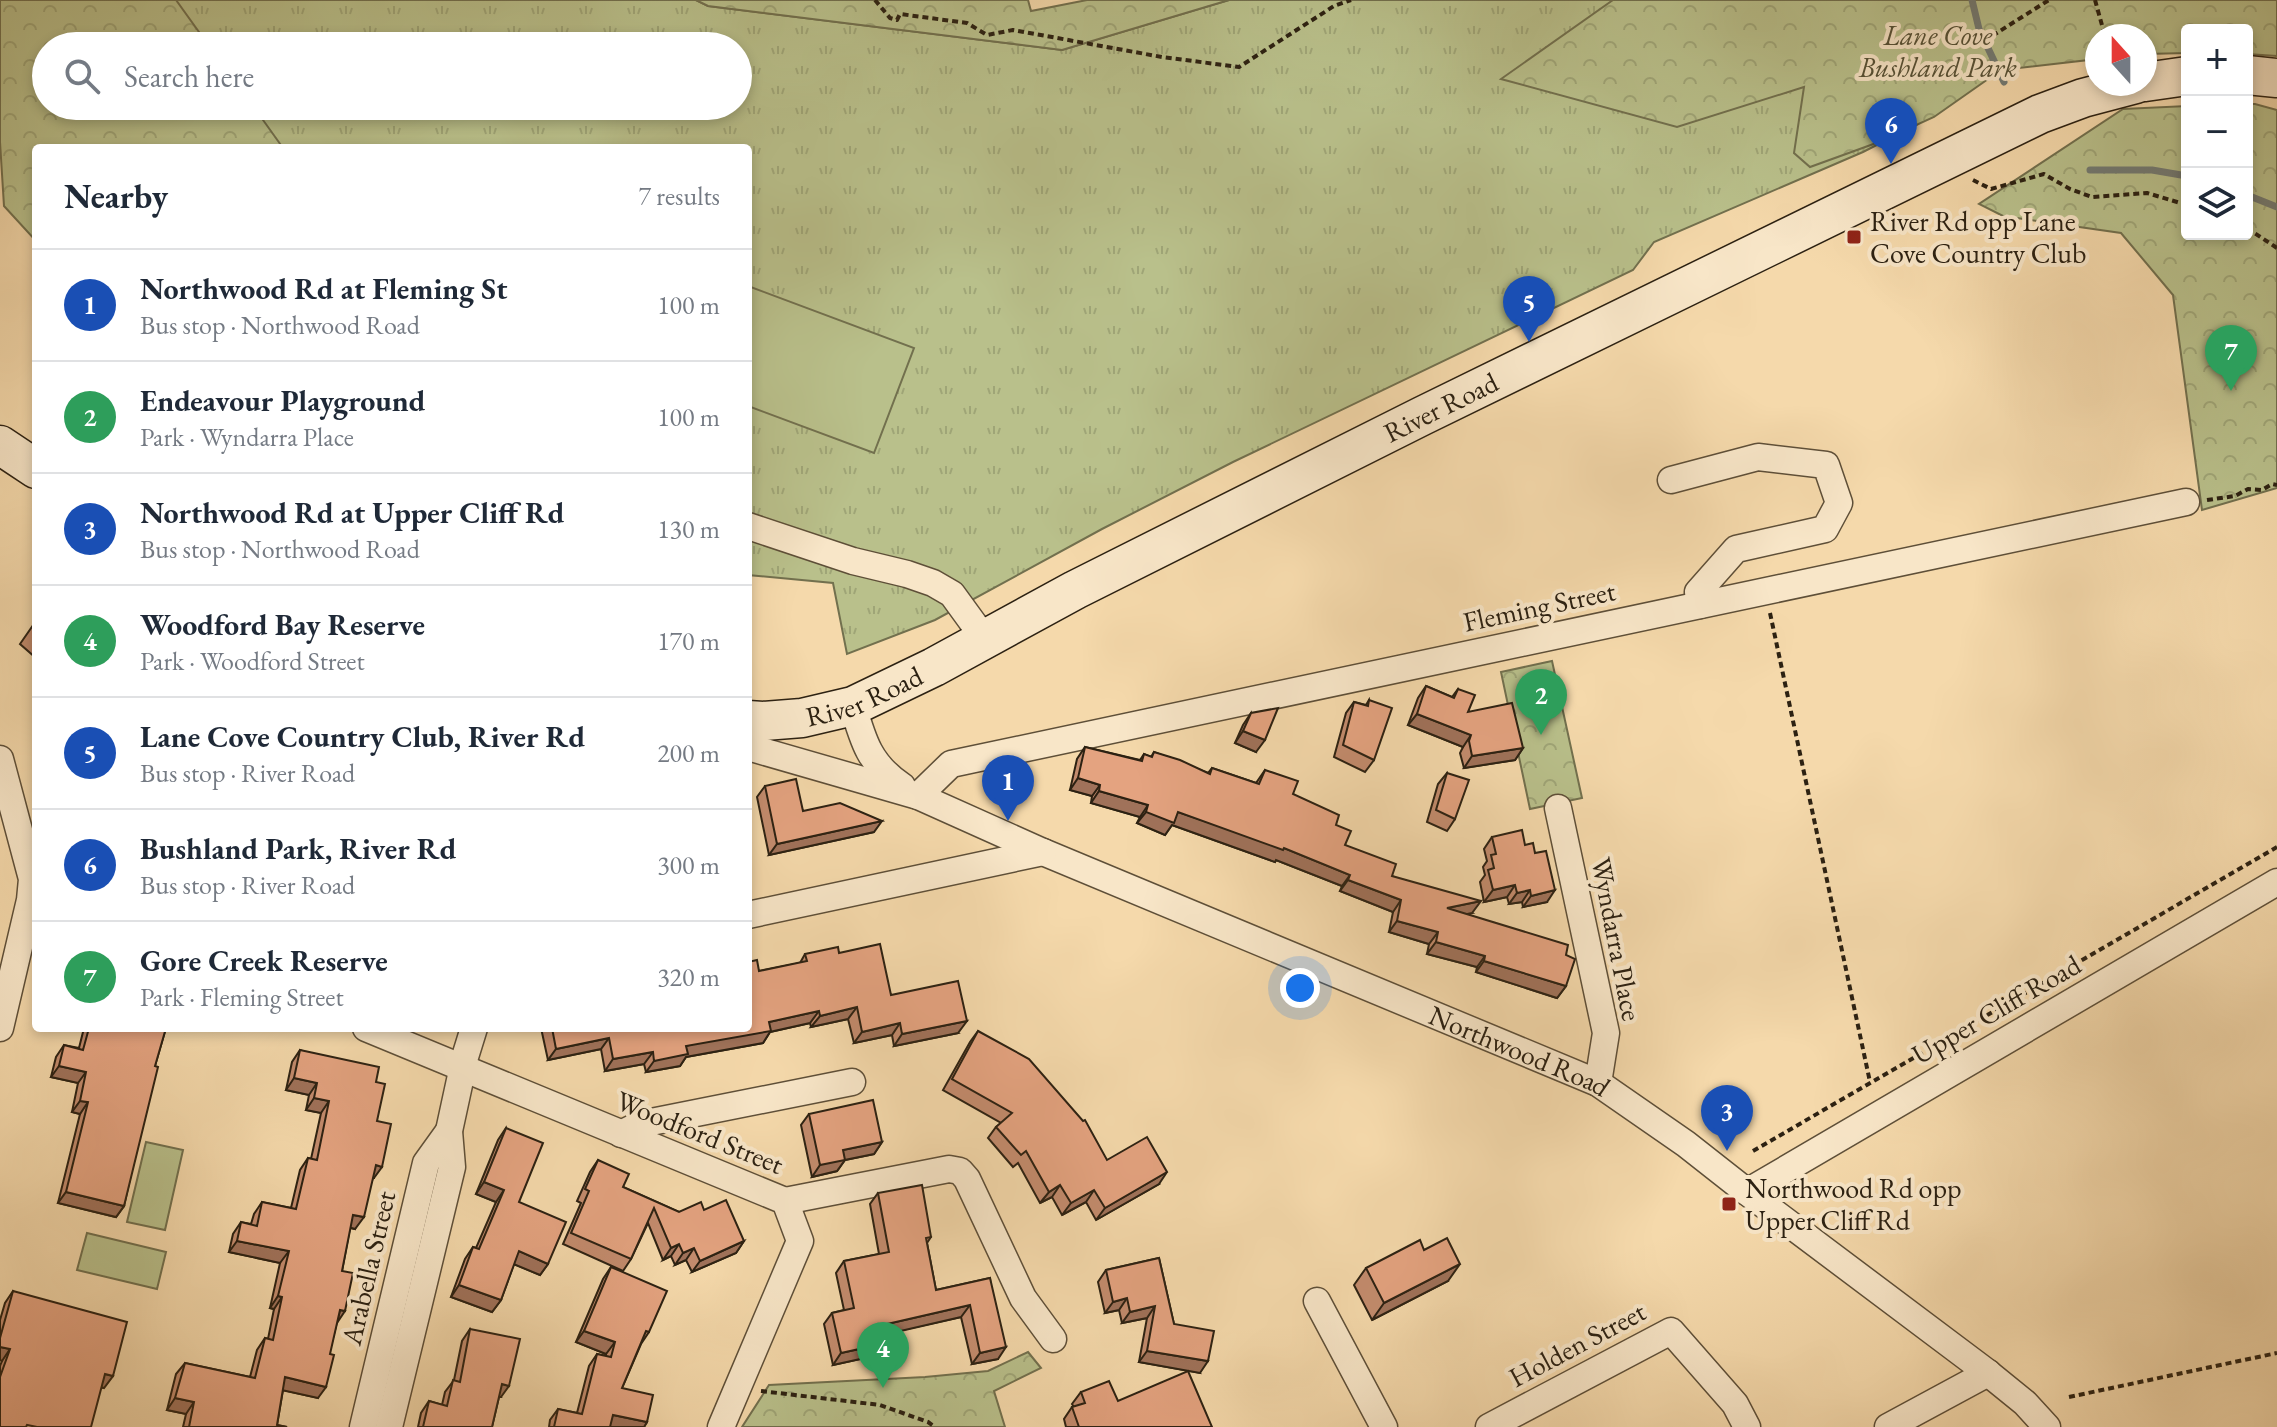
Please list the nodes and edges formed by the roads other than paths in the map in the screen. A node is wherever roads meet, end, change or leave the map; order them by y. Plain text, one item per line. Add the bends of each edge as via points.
1 (2253, 76) edge
2 (2181, 77) edge
3 (2277, 78) edge
4 (2157, 80) edge
5 (2091, 96) edge
6 (0, 445) edge
7 (32, 466) edge
8 (1671, 480) dead end
9 (2186, 502) road end
10 (752, 527) edge
11 (1700, 605) junction
12 (984, 638) junction
13 (853, 706) junction
14 (752, 720) edge
15 (752, 748) edge
16 (0, 759) edge
17 (918, 796) junction
18 (1558, 808) dead end
19 (1043, 852) junction
20 (32, 879) edge
21 (2277, 882) edge
22 (32, 904) edge
23 (752, 914) edge
24 (0, 1028) edge
25 (376, 1032) edge
26 (473, 1032) edge
27 (462, 1068) junction
28 (852, 1082) dead end
29 (1598, 1083) junction
30 (449, 1131) junction
31 (621, 1134) junction
32 (1747, 1192) junction
33 (785, 1201) junction
34 (1317, 1301) dead end
35 (1053, 1339) dead end
36 (1988, 1373) junction
37 (363, 1427) edge
38 (389, 1427) edge
39 (721, 1427) edge
40 (1384, 1427) edge
41 (1489, 1427) edge
42 (1747, 1427) edge
43 (1888, 1427) edge
44 (2047, 1427) edge

1 - 3 main road
2 - 4 main road
5 - 12 main road, River Road via 1938,163
6 - 7 main road
8 - 11 street via 1758,457 1826,465 1839,503 1825,529 1736,549 1698,592
9 - 11 street, Fleming Street
10 - 12 street via 933,583 952,594
11 - 17 street, Fleming Street via 951,764
12 - 13 main road, River Road
13 - 14 main road, River Road via 802,718
13 - 17 street, Northwood Road via 863,741 879,768
15 - 17 street, Northwood Road
16 - 20 street
17 - 19 street, Northwood Road
18 - 29 street, Wyndarra Place via 1606,1033
19 - 23 street
19 - 29 street, Northwood Road
21 - 32 street, Upper Cliff Road
22 - 24 street
25 - 27 street, Woodford Street
26 - 27 street, Arabella Street
27 - 30 street, Arabella Street
27 - 31 street, Woodford Street
28 - 31 street via 641,1124
29 - 32 street, Northwood Road
30 - 37 street, Arabella Street via 426,1163
30 - 38 street, Arabella Street via 452,1167
31 - 33 street, Woodford Street
32 - 36 street, Northwood Road
33 - 35 street via 960,1171 1023,1298
33 - 39 street, Woodford Street via 800,1241
34 - 40 street
36 - 43 street
36 - 44 street, Northwood Road
41 - 42 street, Holden Street via 1671,1331 1735,1404

